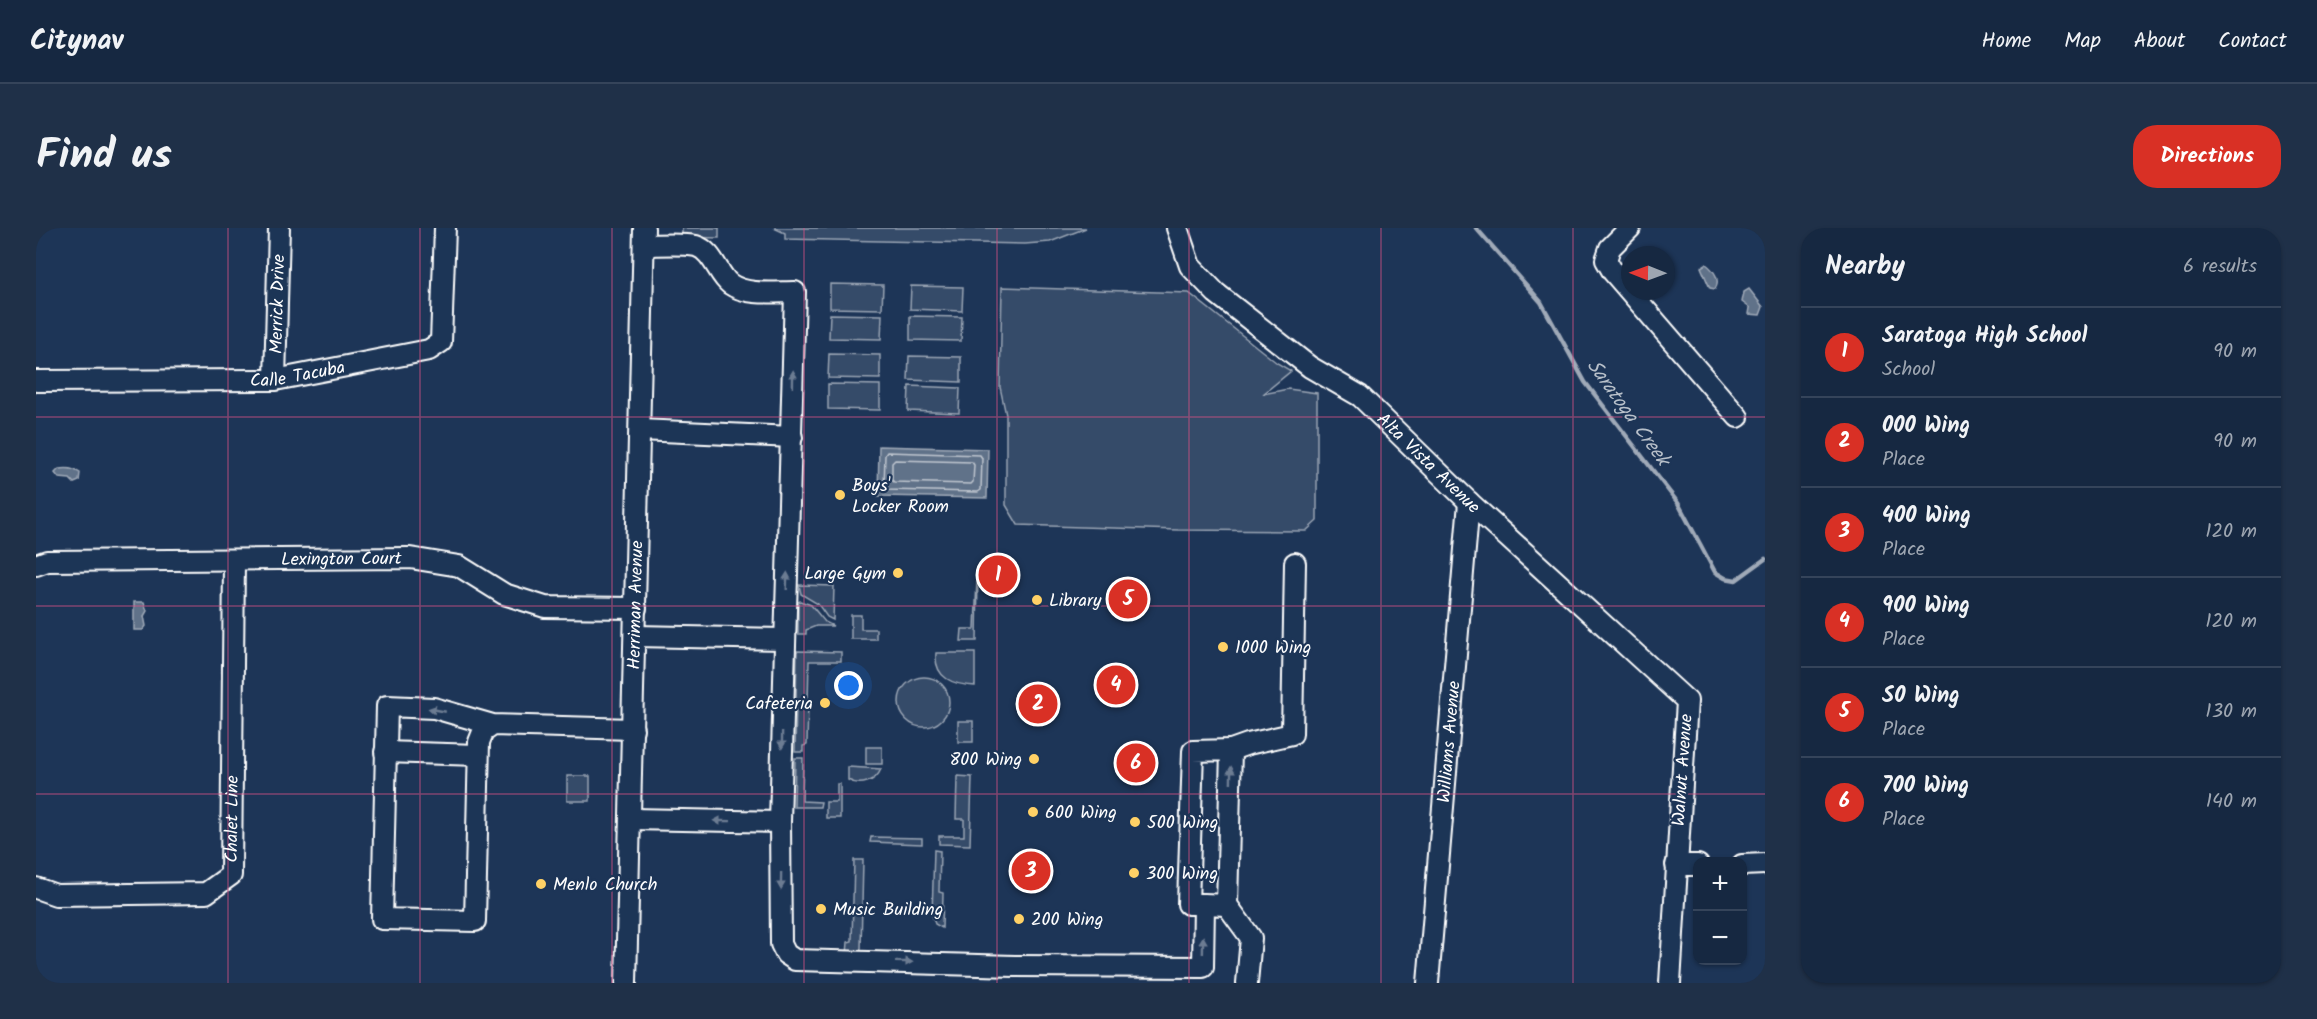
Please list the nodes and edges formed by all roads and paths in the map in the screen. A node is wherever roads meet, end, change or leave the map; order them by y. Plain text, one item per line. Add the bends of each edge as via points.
1 (279, 228) edge
2 (445, 228) edge
3 (1177, 228) edge
4 (1630, 228) edge
5 (644, 236) edge
6 (275, 380) junction
7 (36, 381) edge
8 (1738, 417) dead end
9 (640, 430) junction
10 (792, 437) junction
11 (1469, 502) junction
12 (234, 561) junction
13 (1295, 563) dead end
14 (36, 565) edge
15 (636, 608) junction
16 (636, 636) junction
17 (785, 639) junction
18 (1687, 701) joint
19 (493, 725) junction
20 (633, 729) junction
21 (1231, 750) junction
22 (386, 752) junction
23 (478, 754) junction
24 (631, 819) junction
25 (780, 822) junction
26 (1747, 864) edge
27 (1765, 864) edge
28 (1676, 865) junction
29 (1693, 865) edge
30 (36, 888) edge
31 (1204, 904) junction
32 (1227, 905) junction
33 (626, 983) edge
34 (1247, 983) edge
35 (1428, 983) edge
36 (1670, 983) edge

1 - 6 street, Merrick Drive
2 - 6 street, Calle Tacuba via 441,342 429,350
3 - 11 street, Alta Vista Avenue via 1190,266 1216,292 1310,367 1360,396
4 - 8 street via 1610,248 1606,260
5 - 9 street, Herriman Avenue
10 -> 5 street via 795,292 744,289 729,283 715,262 697,246
6 - 7 street, Calle Tacuba
9 - 10 street
9 - 15 street, Herriman Avenue
17 -> 10 street
11 - 18 street, Alta Vista Avenue
11 - 35 street, Williams Avenue
12 - 14 street, Lexington Court via 47,561
12 - 15 street, Lexington Court via 410,558 459,566 504,594 545,607
12 - 30 street, Chalet Line via 231,875 206,893 56,895
13 - 21 street via 1292,735
15 - 16 street, Herriman Avenue
16 - 17 street
16 - 20 street, Herriman Avenue
17 -> 25 street
18 - 28 street, Walnut Avenue
19 - 20 street
19 -> 22 street via 434,708 387,706
19 - 23 street via 483,732
20 - 24 street, Herriman Avenue
21 - 31 street via 1193,751 1188,904
32 -> 21 street
22 - 23 street
22 - 23 street via 382,919 475,921
25 -> 24 street
24 - 33 street, Herriman Avenue
25 -> 31 street via 781,944 795,960 1203,967
26 - 27 street
28 - 29 street
28 - 36 street, Walnut Avenue
31 - 32 street
32 - 34 street via 1251,938

